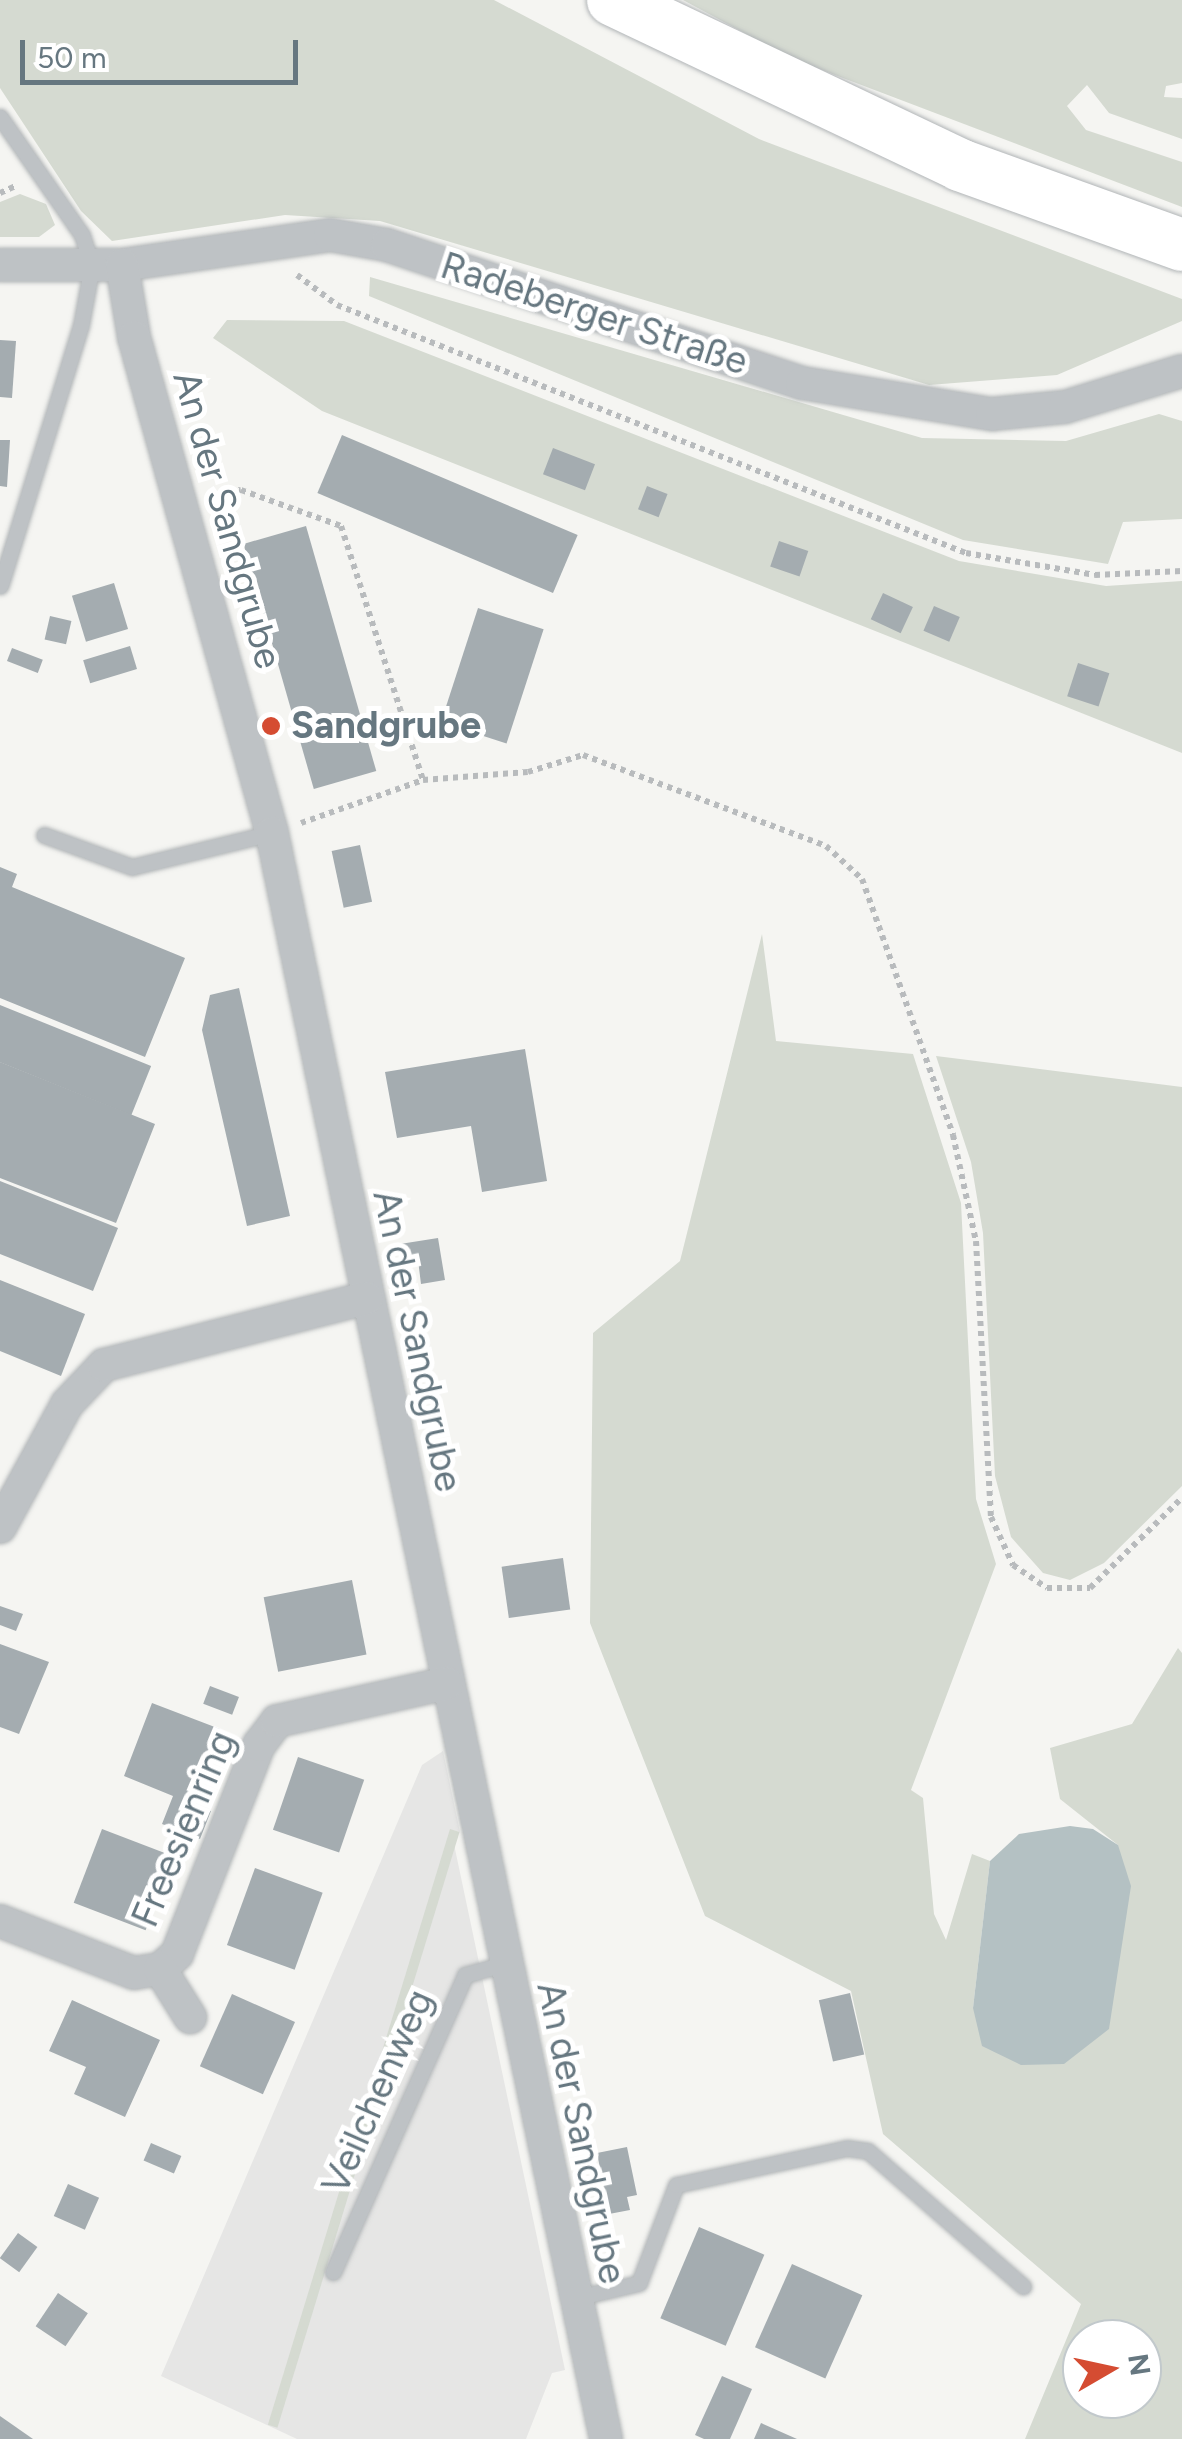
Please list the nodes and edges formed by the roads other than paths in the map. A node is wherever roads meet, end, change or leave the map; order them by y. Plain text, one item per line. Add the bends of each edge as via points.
1 (613, 0) edge
2 (0, 118) edge
3 (1182, 244) edge
4 (0, 264) edge
5 (107, 266) junction
6 (1182, 371) edge
7 (0, 586) edge
8 (272, 833) junction
9 (44, 835) dead end
10 (367, 1298) junction
11 (0, 1527) edge
12 (447, 1683) junction
13 (0, 1921) edge
14 (504, 1964) junction
15 (160, 1968) junction
16 (190, 2017) dead end
17 (333, 2272) dead end
18 (1023, 2286) dead end
19 (576, 2298) junction
20 (606, 2439) edge

1 - 3 highway via 960,165
2 - 5 lane
4 - 5 street, Radeberger Straße
5 - 6 street, Radeberger Straße via 330,235 387,246 802,383 992,414 1065,407
5 - 7 lane
5 - 8 street, An der Sandgrube
8 - 9 lane via 132,867
8 - 10 street, An der Sandgrube
10 - 11 street via 104,1365 66,1404
10 - 12 street, An der Sandgrube
12 - 14 street, An der Sandgrube
12 - 15 street, Freesienring via 278,1720 259,1745 177,1954
13 - 15 street, Freesienring via 134,1972
14 - 17 lane, Veilchenweg via 466,1975
14 - 19 street, An der Sandgrube
15 - 16 street
18 - 19 lane via 868,2152 847,2148 676,2185 639,2283
19 - 20 street, An der Sandgrube

